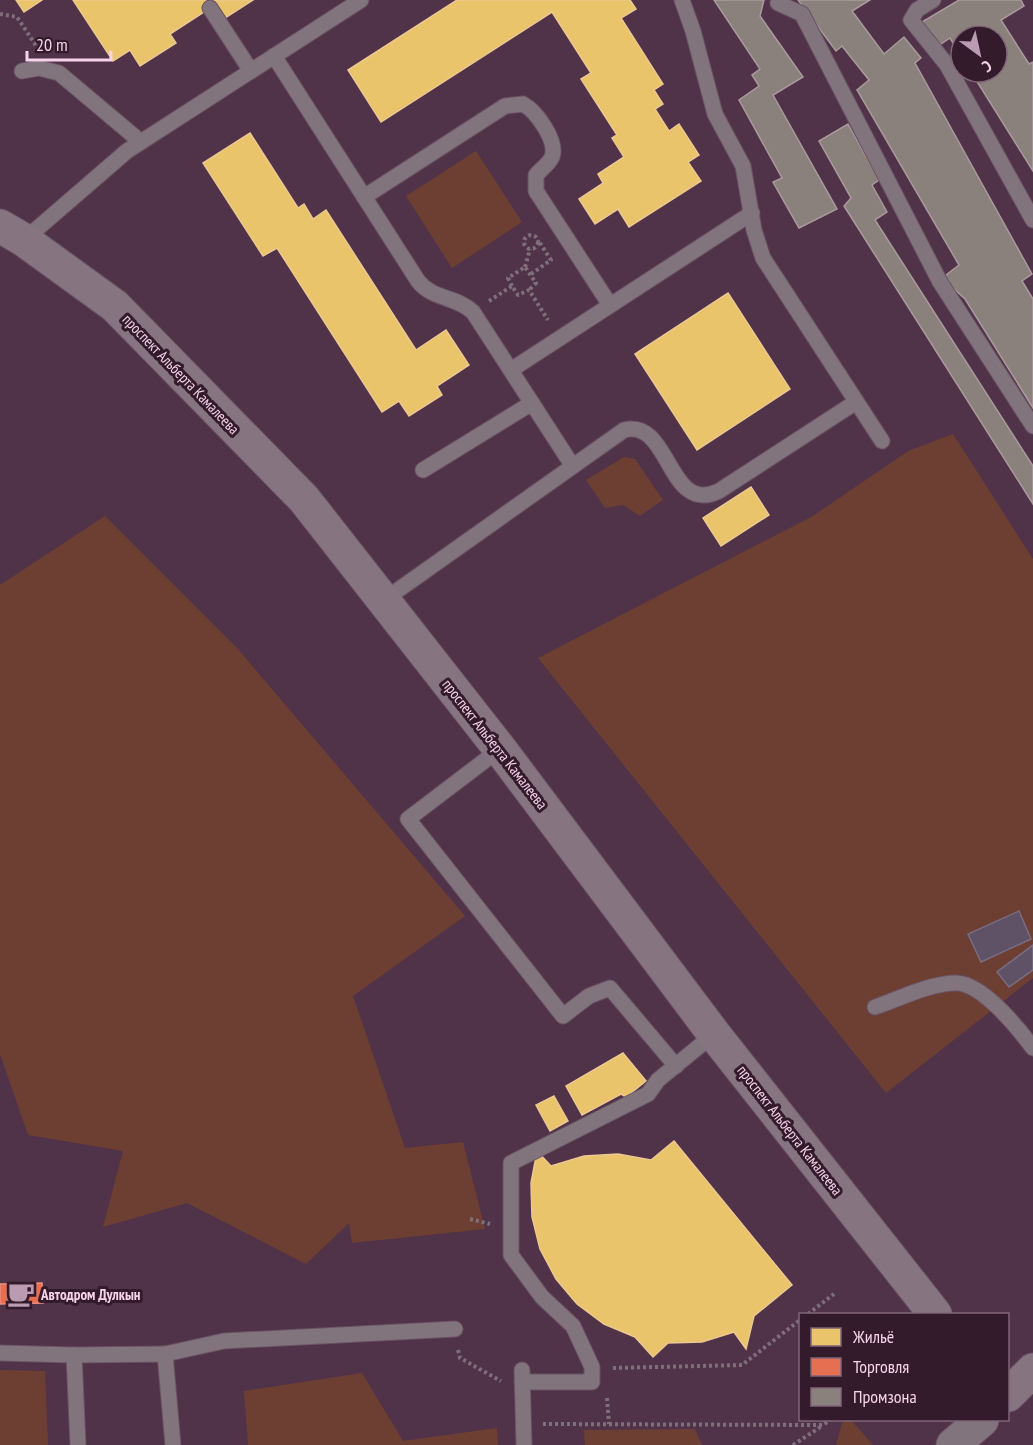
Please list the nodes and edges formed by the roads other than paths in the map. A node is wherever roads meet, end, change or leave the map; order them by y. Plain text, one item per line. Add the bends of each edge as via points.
1 (361, 0) edge
2 (682, 0) edge
3 (933, 0) edge
4 (778, 3) dead end
5 (210, 8) dead end
6 (274, 56) junction
7 (22, 71) dead end
8 (251, 71) junction
9 (141, 142) junction
10 (364, 196) junction
11 (752, 213) junction
12 (1033, 220) edge
13 (12, 233) edge
14 (610, 305) junction
15 (511, 370) junction
16 (856, 402) junction
17 (532, 403) junction
18 (1033, 426) edge
19 (882, 441) dead end
20 (572, 465) junction
21 (423, 470) dead end
22 (384, 600) junction
23 (500, 749) junction
24 (875, 1007) dead end
25 (714, 1034) junction
26 (1033, 1048) edge
27 (676, 1066) junction
28 (934, 1313) edge
29 (454, 1329) road end
30 (0, 1353) edge
31 (165, 1354) junction
32 (74, 1355) junction
33 (1033, 1370) edge
34 (1009, 1394) edge
35 (981, 1421) edge
36 (983, 1421) edge
37 (78, 1445) edge
38 (173, 1445) edge
39 (524, 1445) edge
40 (953, 1445) edge
41 (978, 1445) edge

1 - 6 lane
2 - 11 lane via 715,114 743,166
3 - 12 lane via 917,10 911,20 947,65
4 - 18 lane via 802,14 940,282
5 - 8 lane
6 - 8 lane
6 - 10 lane
7 - 9 lane via 52,70 67,78
8 - 9 lane
9 - 13 lane
10 - 14 lane via 505,106 523,104 553,143 551,159 536,175 537,191
10 - 15 lane via 423,287 437,296 462,303 473,312
11 - 14 lane
11 - 16 lane via 756,239 768,266
13 - 22 main road, проспект Альберта Камалеева via 115,306 304,499
14 - 15 lane
15 - 17 lane
16 - 19 lane
16 - 20 lane via 712,495 696,495 685,488 651,437 637,429 619,432
17 - 20 lane
17 - 21 lane
20 - 22 lane
22 - 23 main road, проспект Альберта Камалеева
23 - 25 main road, проспект Альберта Камалеева
23 - 27 lane via 408,819 562,1016 589,996 610,988
24 - 26 lane via 936,987 964,984 975,988 1013,1022
25 - 27 lane
25 - 28 main road, проспект Альберта Камалеева
27 - 39 lane via 648,1094 511,1163 511,1255 542,1297 573,1326 592,1367 592,1382 522,1376
29 - 31 lane via 224,1341
30 - 32 lane
31 - 32 lane
31 - 38 lane
32 - 37 lane
33 - 34 main road
35 - 40 street
36 - 41 street

